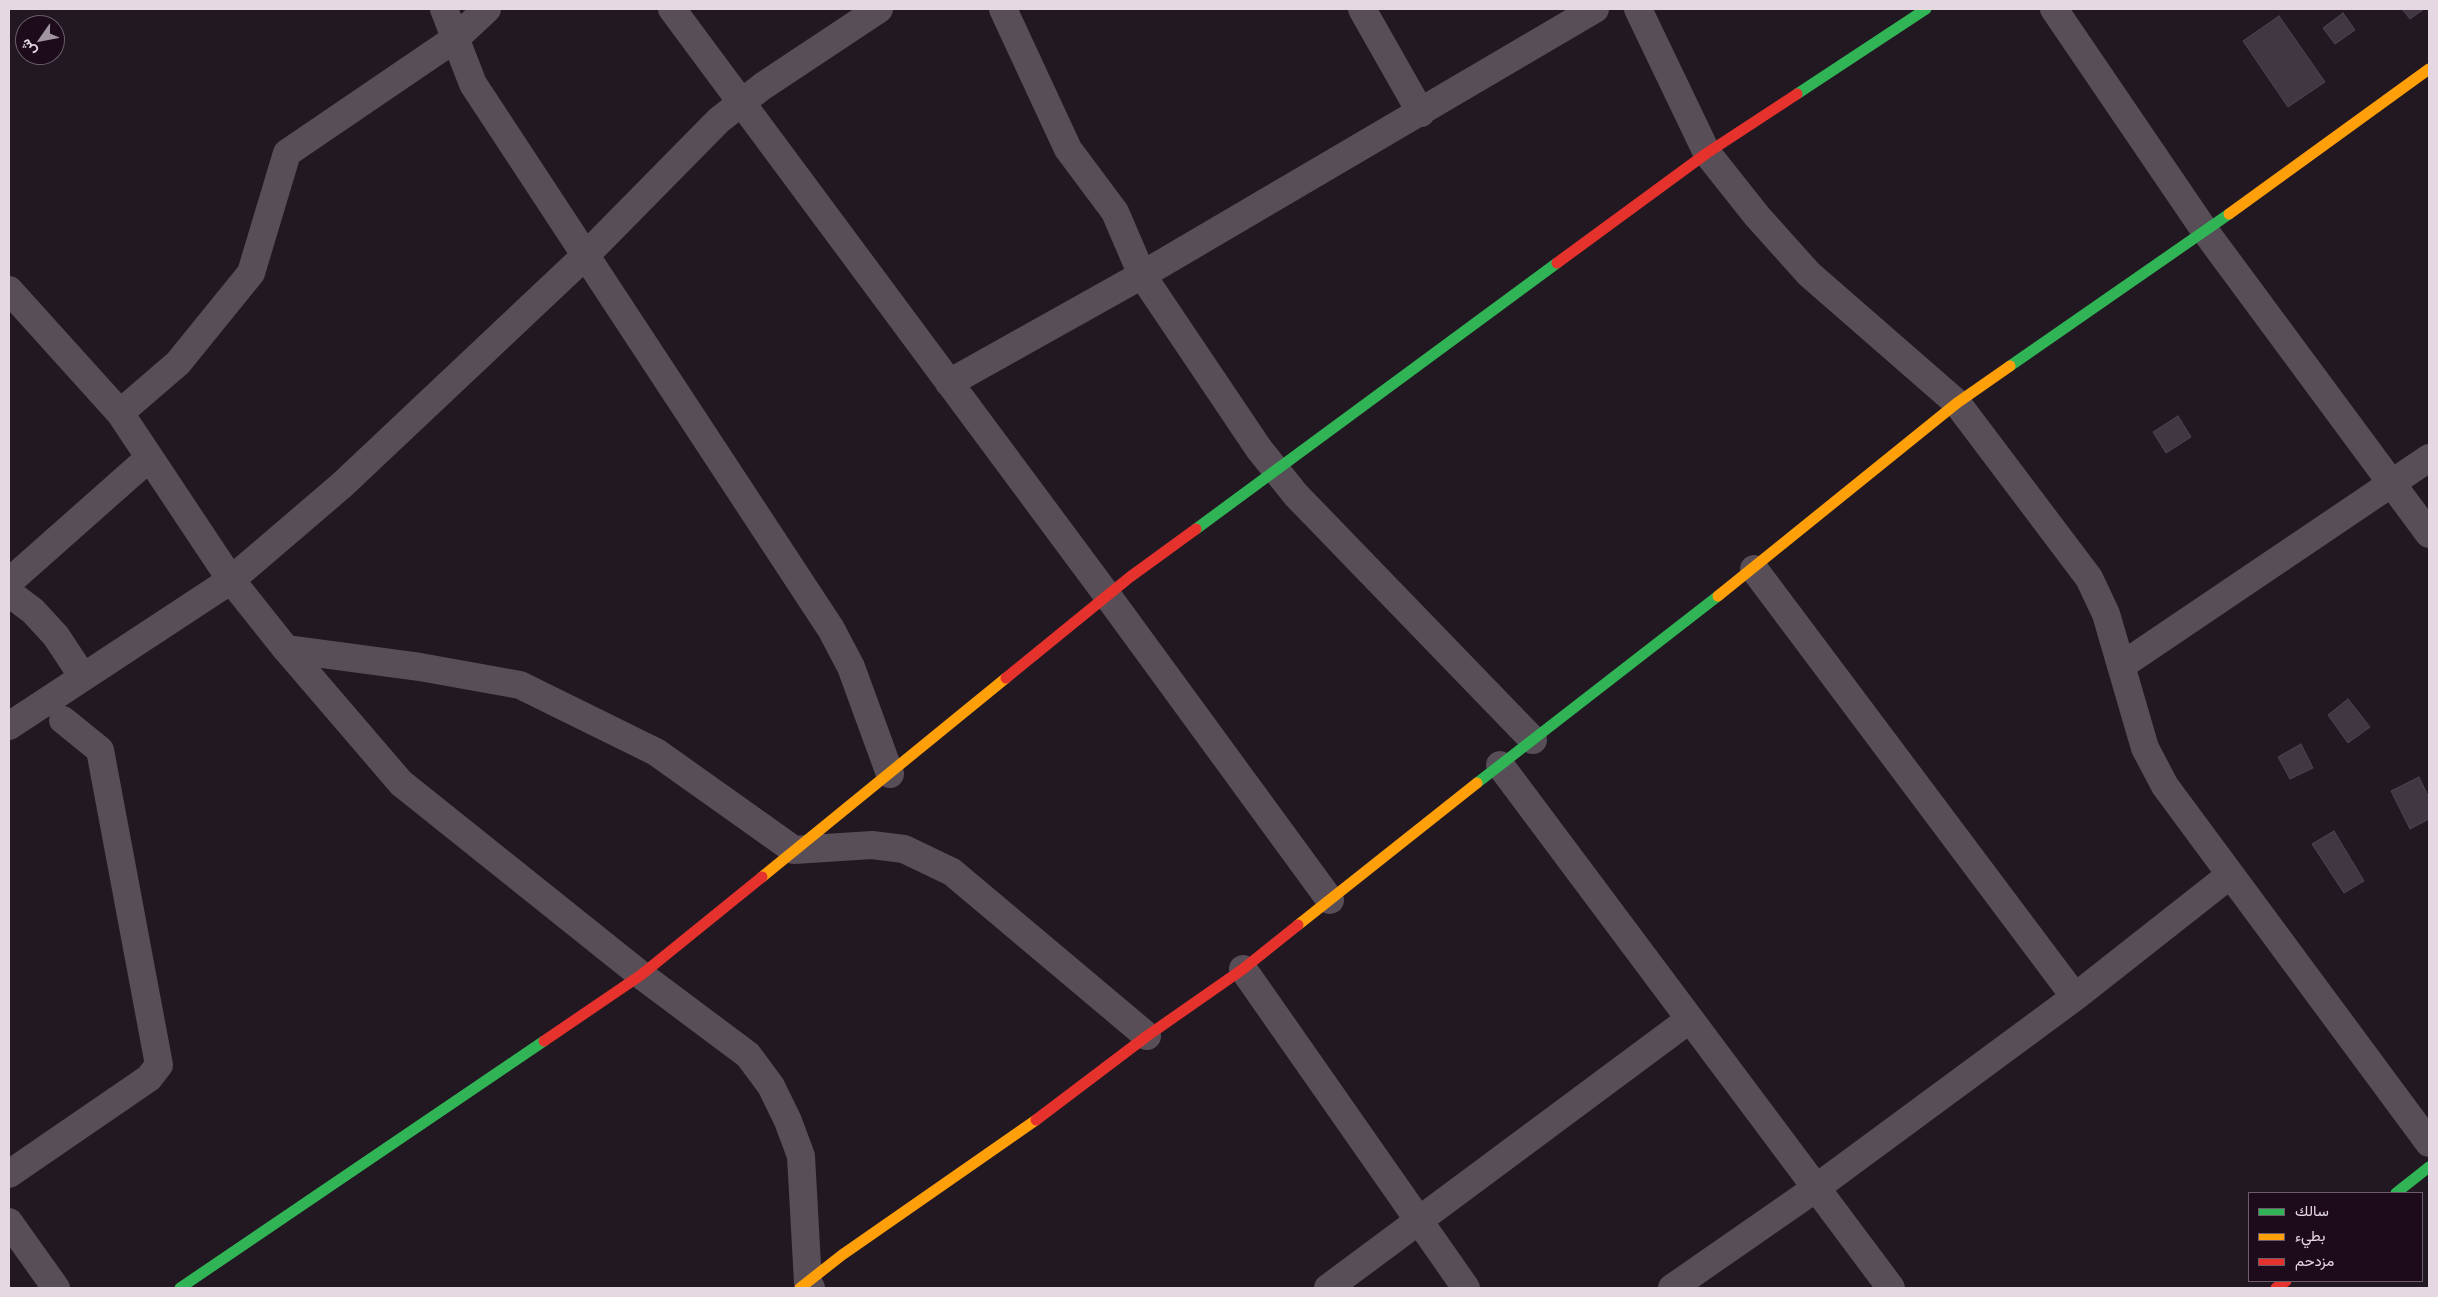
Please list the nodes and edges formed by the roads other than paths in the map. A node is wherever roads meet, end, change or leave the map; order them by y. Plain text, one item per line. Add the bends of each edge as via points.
1 (444, 9) edge
2 (487, 9) edge
3 (672, 9) edge
4 (879, 9) edge
5 (1003, 9) edge
6 (1362, 9) edge
7 (1595, 9) edge
8 (1638, 9) edge
9 (1926, 9) edge
10 (2054, 9) edge
11 (456, 38) junction
12 (2429, 69) edge
13 (740, 102) junction
14 (1421, 113) junction
15 (1707, 153) junction
16 (2205, 231) junction
17 (587, 254) junction
18 (1142, 275) junction
19 (9, 290) edge
20 (949, 383) junction
21 (1957, 403) junction
22 (120, 413) junction
23 (149, 458) junction
24 (2429, 458) edge
25 (1276, 471) junction
26 (2392, 484) junction
27 (2429, 534) edge
28 (1754, 569) junction
29 (232, 580) junction
30 (9, 582) edge
31 (9, 593) edge
32 (1107, 595) junction
33 (286, 649) junction
34 (2121, 666) junction
35 (83, 677) junction
36 (63, 720) dead end
37 (9, 726) edge
38 (1533, 740) junction
39 (1500, 765) junction
40 (890, 774) junction
41 (794, 850) junction
42 (2230, 875) junction
43 (1330, 900) junction
44 (1243, 969) junction
45 (641, 975) junction
46 (2075, 997) junction
47 (1690, 1019) junction
48 (1147, 1036) junction
49 (2429, 1143) edge
50 (2429, 1167) edge
51 (9, 1174) edge
52 (1816, 1188) junction
53 (2397, 1192) edge
54 (1419, 1220) junction
55 (9, 1222) edge
56 (806, 1286) edge
57 (56, 1288) edge
58 (180, 1288) edge
59 (1328, 1288) edge
60 (1466, 1288) edge
61 (1672, 1288) edge
62 (1891, 1288) edge

1 - 11 street
2 - 11 street
3 - 13 street
4 - 13 street
5 - 18 street via 1068,149 1114,212
6 - 14 street
7 - 14 street
8 - 15 street
9 - 15 street
10 - 16 street
11 - 17 street via 474,84
11 - 22 street via 286,153 251,273 178,363
12 - 16 street
13 - 17 street
13 - 20 street
14 - 18 street
15 - 21 street via 1757,216 1810,274
15 - 25 street
16 - 21 street
16 - 26 street
17 - 29 street via 342,485
17 - 40 street via 831,628 851,667
18 - 20 street
18 - 25 street
19 - 22 street
20 - 32 street
21 - 28 street
21 - 34 street via 2089,578 2106,614
22 - 23 street
23 - 29 street
23 - 30 street
24 - 26 street
25 - 32 street
25 - 38 street
26 - 27 street
26 - 34 street
28 - 38 street
28 - 46 street
29 - 33 street
29 - 35 street
31 - 35 street via 33,611 56,636
32 - 40 street
32 - 43 street
33 - 41 street via 420,667 520,685 656,752
33 - 45 street via 401,783
34 - 42 street via 2145,748 2165,786
35 - 37 street
36 - 51 street via 100,750 159,1065 148,1078
38 - 39 street
39 - 43 street
39 - 47 street
40 - 41 street
41 - 45 street
41 - 48 street via 843,845 904,849 952,872
42 - 46 street
42 - 49 street
43 - 44 street
44 - 48 street
44 - 54 street
45 - 56 street via 748,1055 771,1086 800,1156
45 - 58 street
46 - 52 street
47 - 52 street
47 - 54 street
48 - 56 street via 1032,1123 842,1255
50 - 53 street
52 - 61 street
52 - 62 street
54 - 59 street
54 - 60 street
55 - 57 street

